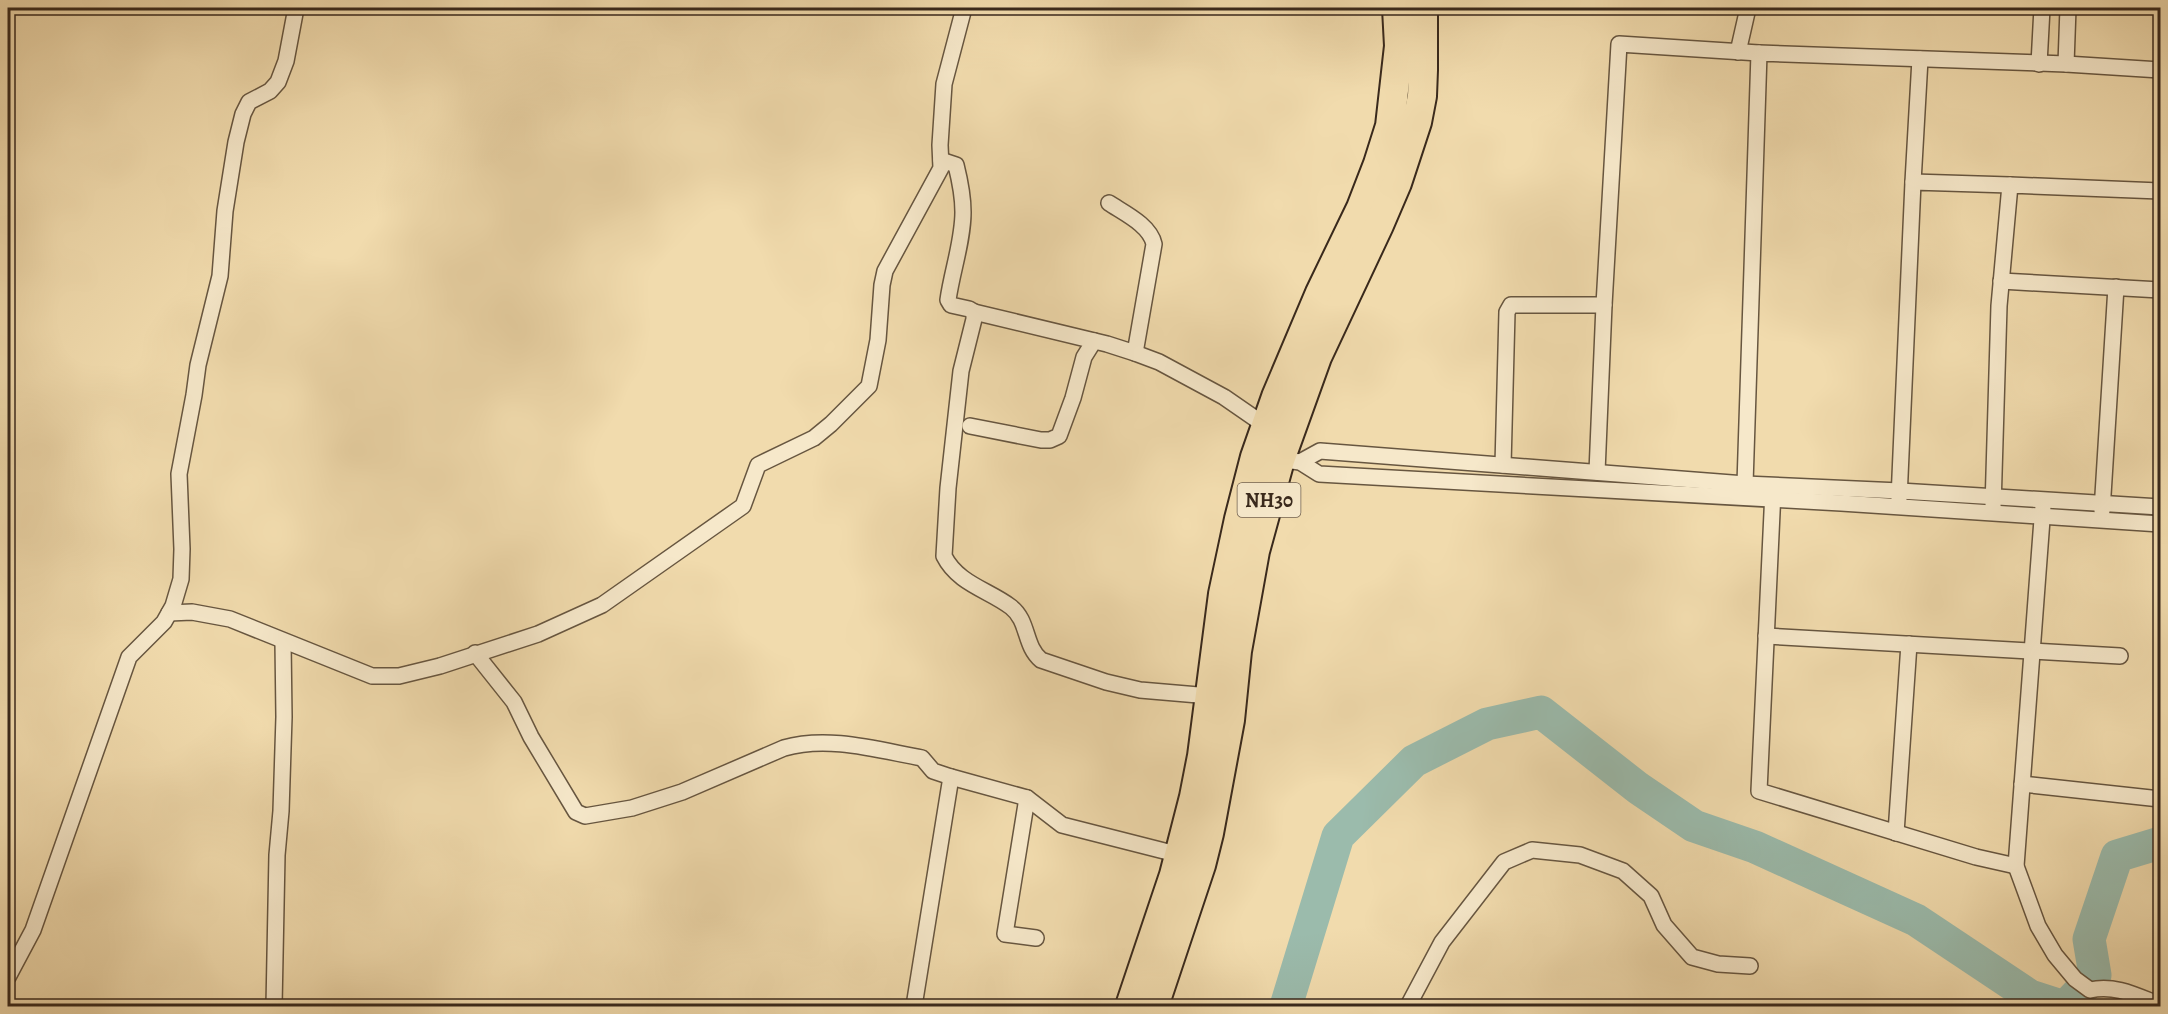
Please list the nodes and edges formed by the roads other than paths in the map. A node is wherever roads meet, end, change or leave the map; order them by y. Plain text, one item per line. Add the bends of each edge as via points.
1 (296, 8) edge
2 (964, 8) edge
3 (1397, 8) edge
4 (1423, 8) edge
5 (1748, 8) edge
6 (2042, 8) edge
7 (2068, 8) edge
8 (1738, 52) junction
9 (1759, 53) junction
10 (1920, 59) junction
11 (2039, 64) junction
12 (2066, 64) junction
13 (2160, 70) edge
14 (941, 160) junction
15 (1914, 182) junction
16 (2010, 184) junction
17 (2160, 191) edge
18 (1109, 202) dead end
19 (2001, 281) junction
20 (2116, 287) junction
21 (2160, 290) edge
22 (1604, 305) junction
23 (974, 312) junction
24 (1094, 341) junction
25 (1135, 353) junction
26 (970, 426) dead end
27 (1266, 426) junction
28 (1278, 460) junction
29 (1503, 465) junction
30 (1597, 472) junction
31 (1745, 484) junction
32 (1900, 491) junction
33 (1773, 492) junction
34 (1994, 497) junction
35 (2043, 500) junction
36 (2102, 504) junction
37 (1899, 507) junction
38 (2160, 507) edge
39 (1993, 513) junction
40 (2041, 516) junction
41 (2101, 520) junction
42 (2160, 524) edge
43 (169, 613) junction
44 (1766, 636) junction
45 (283, 642) junction
46 (1909, 644) junction
47 (2032, 652) junction
48 (475, 653) junction
49 (2120, 656) dead end
50 (1210, 696) junction
51 (951, 777) junction
52 (2022, 784) junction
53 (1027, 798) junction
54 (2160, 799) edge
55 (1896, 833) junction
56 (1180, 855) junction
57 (2016, 866) junction
58 (1036, 938) dead end
59 (1750, 966) dead end
60 (8, 977) edge
61 (2160, 1005) edge
62 (274, 1006) edge
63 (914, 1006) edge
64 (1130, 1006) edge
65 (1154, 1006) edge
66 (1408, 1006) edge

1 - 43 street via 278,82 270,92 249,102 236,142 220,276 198,365 179,474 181,579
2 - 14 street via 944,84
3 - 27 highway, NH30 via 1399,46 1390,126 1361,208 1315,303
4 - 28 highway, NH30 via 1422,96 1408,153 1317,357
5 - 8 street
6 - 11 street
7 - 12 street
8 - 9 street
8 - 22 street via 1619,44
9 - 10 street
9 - 31 street
10 - 11 street
10 - 15 street
11 - 12 street
12 - 13 street
14 - 23 street via 956,165 963,211 948,300 951,305
14 - 48 street via 941,168 885,271 874,366 869,386 860,396 814,438 758,465 743,506 602,605 538,634
15 - 16 street
15 - 32 street
16 - 17 street
16 - 19 street
18 - 25 street via 1145,228 1154,244
19 - 20 street
19 - 34 street
20 - 21 street
20 - 36 street
22 - 29 street via 1511,305 1507,312
22 - 30 street
23 - 24 street
23 - 50 street via 961,371 948,488 944,556 948,563 968,582 1016,612 1033,653 1041,660 1140,690
24 - 25 street
24 - 26 street via 1084,357 1059,436 1041,440
25 - 27 street via 1160,362 1224,397
27 - 28 highway, NH30
28 - 29 street via 1320,451
28 - 33 street via 1319,474
28 - 50 highway, NH30 via 1239,519 1223,594
28 - 65 highway, NH30 via 1253,561 1209,833
29 - 30 street
30 - 31 street
31 - 33 street
32 - 33 street
32 - 34 street
32 - 37 street
33 - 37 street
33 - 44 street
34 - 35 street
34 - 39 street
35 - 36 street
35 - 40 street
36 - 38 street
36 - 41 street
37 - 39 street
39 - 40 street
40 - 41 street
40 - 47 street
41 - 42 street
43 - 45 street via 192,612 230,619
43 - 60 street via 129,657 33,930
44 - 46 street
44 - 55 street via 1759,791
45 - 48 street via 372,676 399,676
45 - 62 street
46 - 47 street
46 - 55 street
47 - 49 street
47 - 52 street
48 - 51 street via 514,702 576,812 585,816 632,808 682,792 798,743 832,742 922,758 933,771
50 - 56 highway, NH30 via 1202,756
51 - 53 street
51 - 63 street
52 - 54 street
52 - 57 street
53 - 56 street via 1062,825
53 - 58 street via 1005,934
55 - 57 street
56 - 64 highway, NH30
57 - 61 street via 2038,926 2075,979 2090,990 2124,990
59 - 66 street via 1692,957 1664,925 1651,896 1623,871 1580,855 1532,850 1504,862 1442,942

